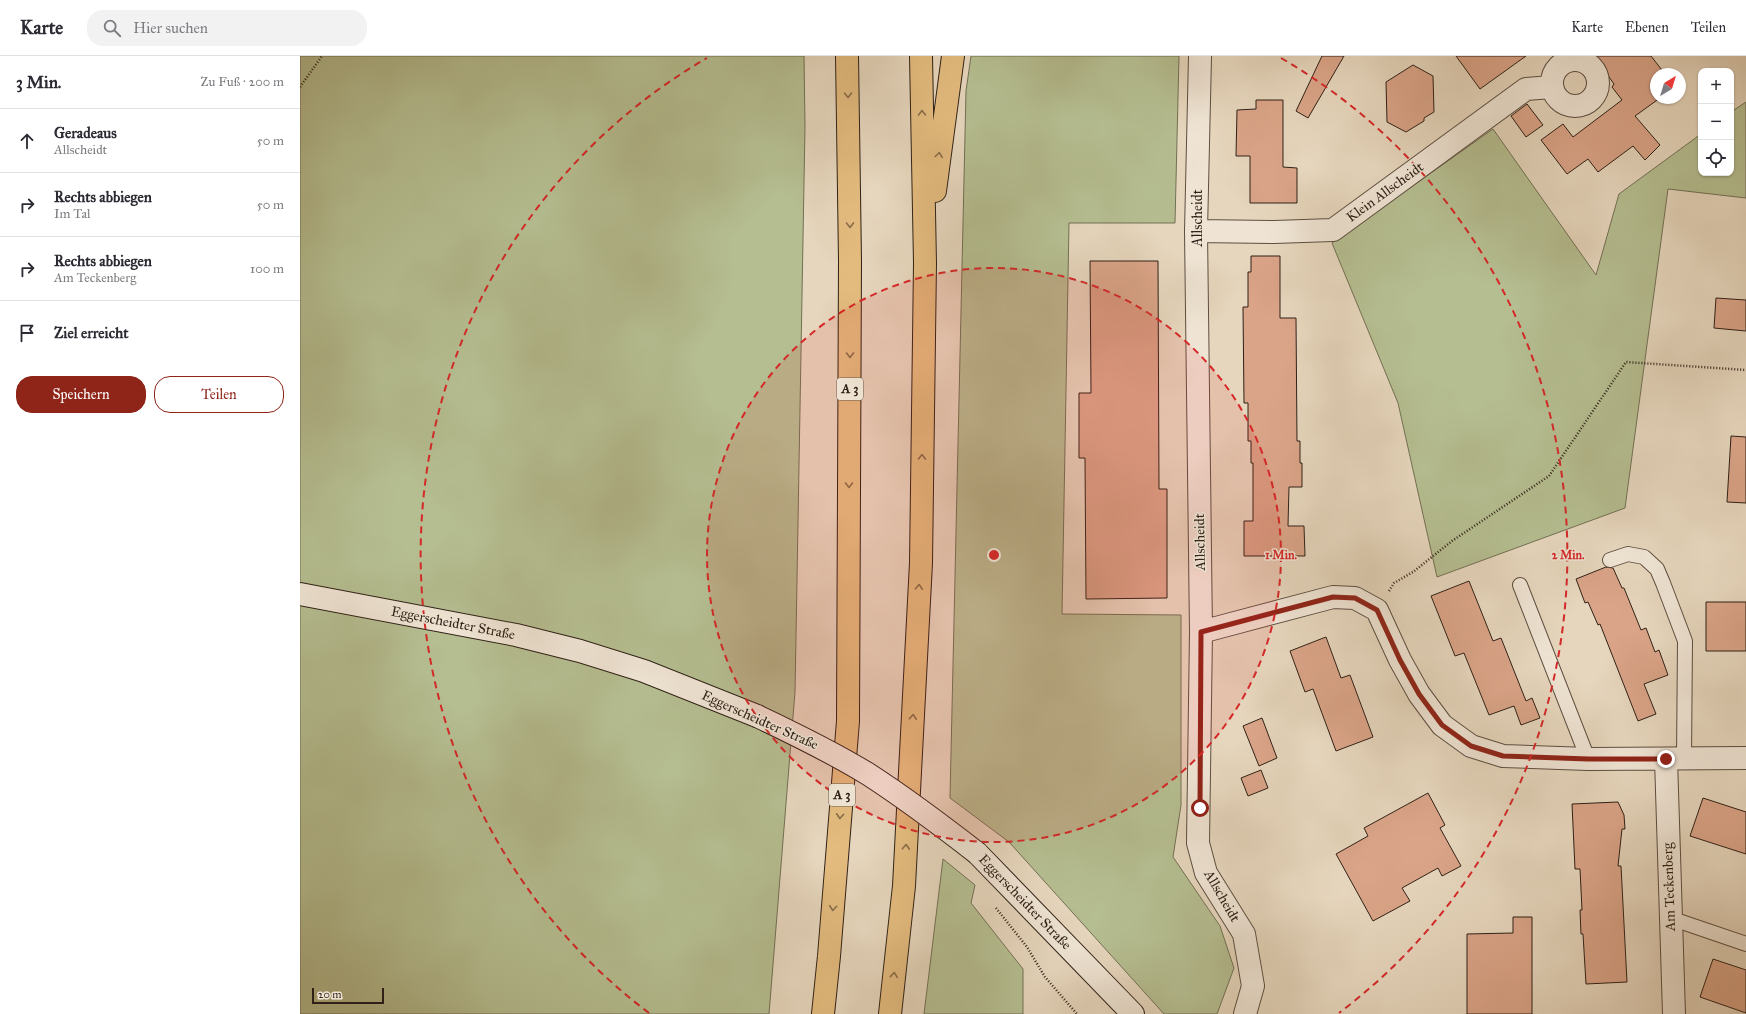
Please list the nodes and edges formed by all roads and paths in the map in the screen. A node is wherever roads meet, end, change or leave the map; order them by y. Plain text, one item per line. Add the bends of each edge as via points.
1 (322, 56) edge
2 (847, 56) edge
3 (921, 56) edge
4 (953, 56) edge
5 (1200, 56) edge
6 (1583, 59) edge
7 (300, 87) edge
8 (1552, 87) junction
9 (1196, 231) junction
10 (925, 264) junction
11 (1746, 370) edge
12 (1610, 560) dead end
13 (1520, 585) dead end
14 (300, 594) edge
15 (1377, 610) junction
16 (1201, 632) junction
17 (1746, 758) edge
18 (1588, 759) junction
19 (1675, 759) junction
20 (993, 905) dead end
21 (1670, 918) junction
22 (1746, 944) edge
23 (823, 1014) edge
24 (890, 1014) edge
25 (1077, 1014) edge
26 (1133, 1014) edge
27 (1245, 1014) edge
28 (1674, 1014) edge

1 - 7 path
2 -> 23 highway, A 3 via 850,261 848,721
10 -> 3 highway
10 -> 4 highway
5 - 9 street, Allscheidt
6 - 8 street via 1572,60 1560,66 1552,78
6 - 8 street via 1598,78 1597,90 1590,101 1582,106 1561,102
8 - 9 street, Klein Allscheidt via 1526,89 1333,230
9 - 16 street, Allscheidt
24 -> 10 highway via 904,886 921,563
11 - 15 path via 1626,362 1549,476 1452,541 1414,572 1394,583
12 - 19 lane via 1628,554 1644,557 1657,569 1685,641
13 - 18 lane
14 - 26 street, Eggerscheidter Straße, bridge via 516,635 580,651 644,671 757,716 817,745 919,808 977,853
15 - 16 street via 1355,598 1333,597
15 - 18 street via 1419,694 1442,725 1471,746 1503,756
16 - 27 street, Allscheidt via 1198,843 1206,873 1244,934 1253,986
17 - 19 street
18 - 19 street
19 - 21 street, Am Teckenberg
20 - 25 path via 1027,947 1045,977
21 - 22 lane
21 - 28 street, Am Teckenberg

